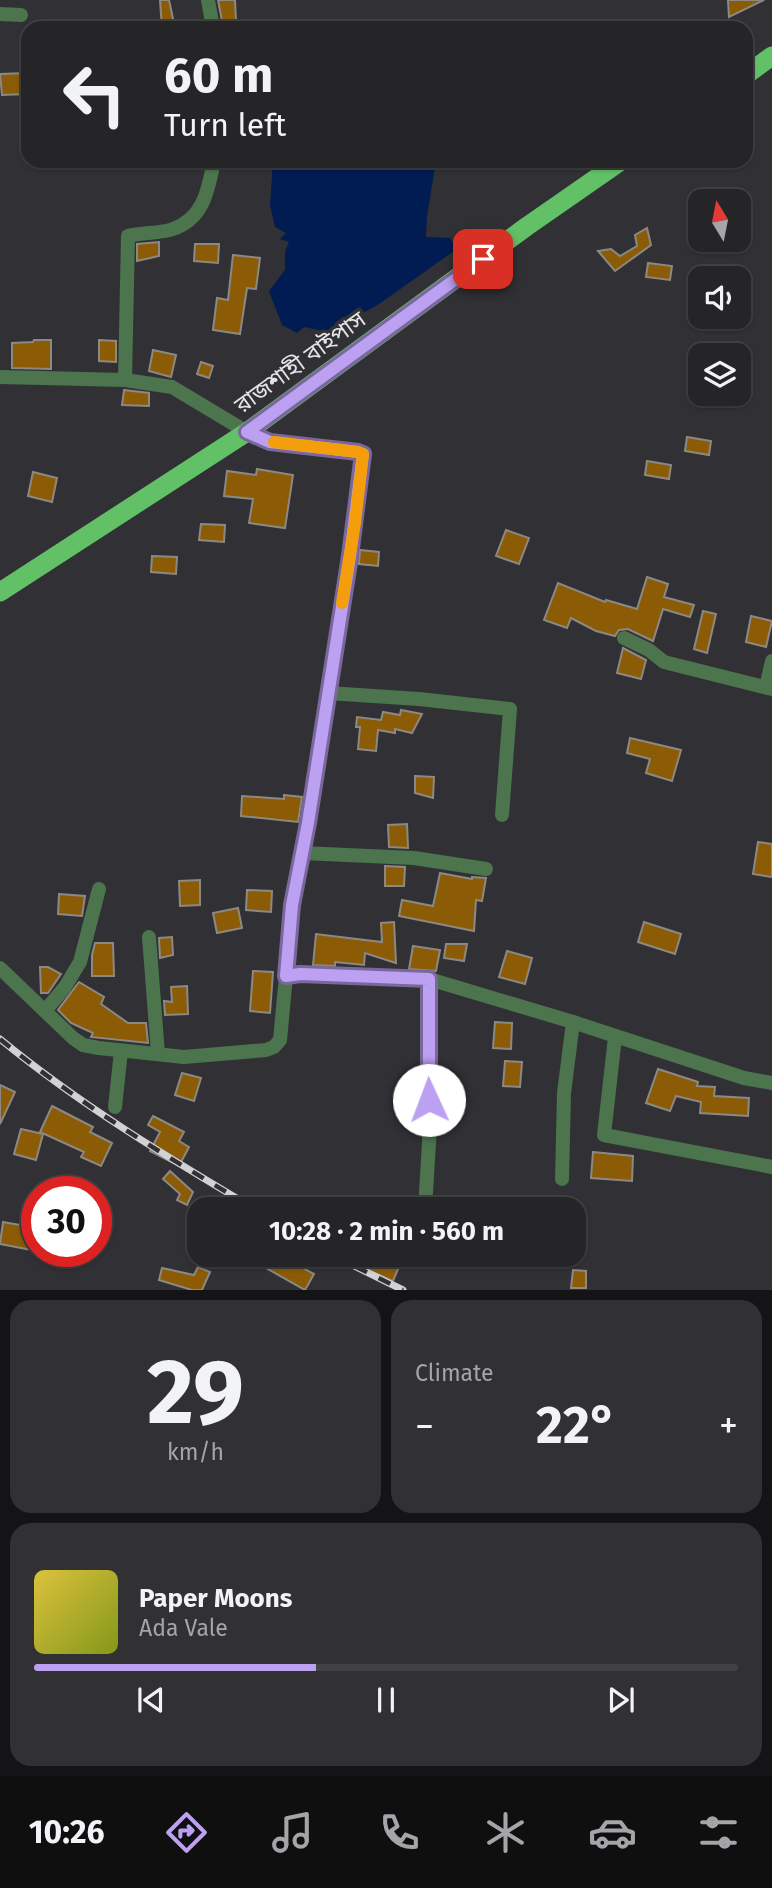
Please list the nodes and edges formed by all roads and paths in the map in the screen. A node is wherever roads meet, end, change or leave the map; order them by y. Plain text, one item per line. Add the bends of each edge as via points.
1 (208, 0) edge
2 (0, 14) edge
3 (21, 15) dead end
4 (212, 21) edge
5 (772, 56) edge
6 (753, 70) edge
7 (212, 168) edge
8 (611, 168) edge
9 (0, 377) edge
10 (125, 380) junction
11 (247, 432) junction
12 (0, 592) edge
13 (624, 638) dead end
14 (772, 661) edge
15 (769, 688) edge
16 (328, 693) junction
17 (502, 815) dead end
18 (302, 853) junction
19 (486, 869) dead end
20 (99, 889) dead end
21 (149, 937) dead end
22 (0, 968) edge
23 (286, 976) junction
24 (429, 979) junction
25 (45, 1011) junction
26 (573, 1022) junction
27 (615, 1037) junction
28 (121, 1051) junction
29 (158, 1054) junction
30 (772, 1083) edge
31 (115, 1107) dead end
32 (772, 1167) edge
33 (562, 1179) dead end
34 (426, 1197) edge

1 - 4 street
2 - 3 street
5 - 6 highway
7 - 10 street via 197,216 172,230 128,236
8 - 11 highway, রাজশাহী বাইপাস
9 - 10 street
10 - 11 street via 172,387
11 - 12 highway, রাজশাহী বাইপাস
11 - 16 street via 270,442 363,454
13 - 15 street via 664,662
14 - 15 street
16 - 17 street via 510,709
16 - 18 street
18 - 19 street via 414,858
18 - 23 street
20 - 25 street via 80,962
21 - 29 street
22 - 25 street
23 - 24 street
23 - 29 street via 281,1034 275,1047 207,1057
24 - 26 street
24 - 34 street
25 - 28 street via 83,1045
26 - 27 street
26 - 33 street via 564,1093
27 - 30 street
27 - 32 street via 604,1135
28 - 29 street
28 - 31 street

